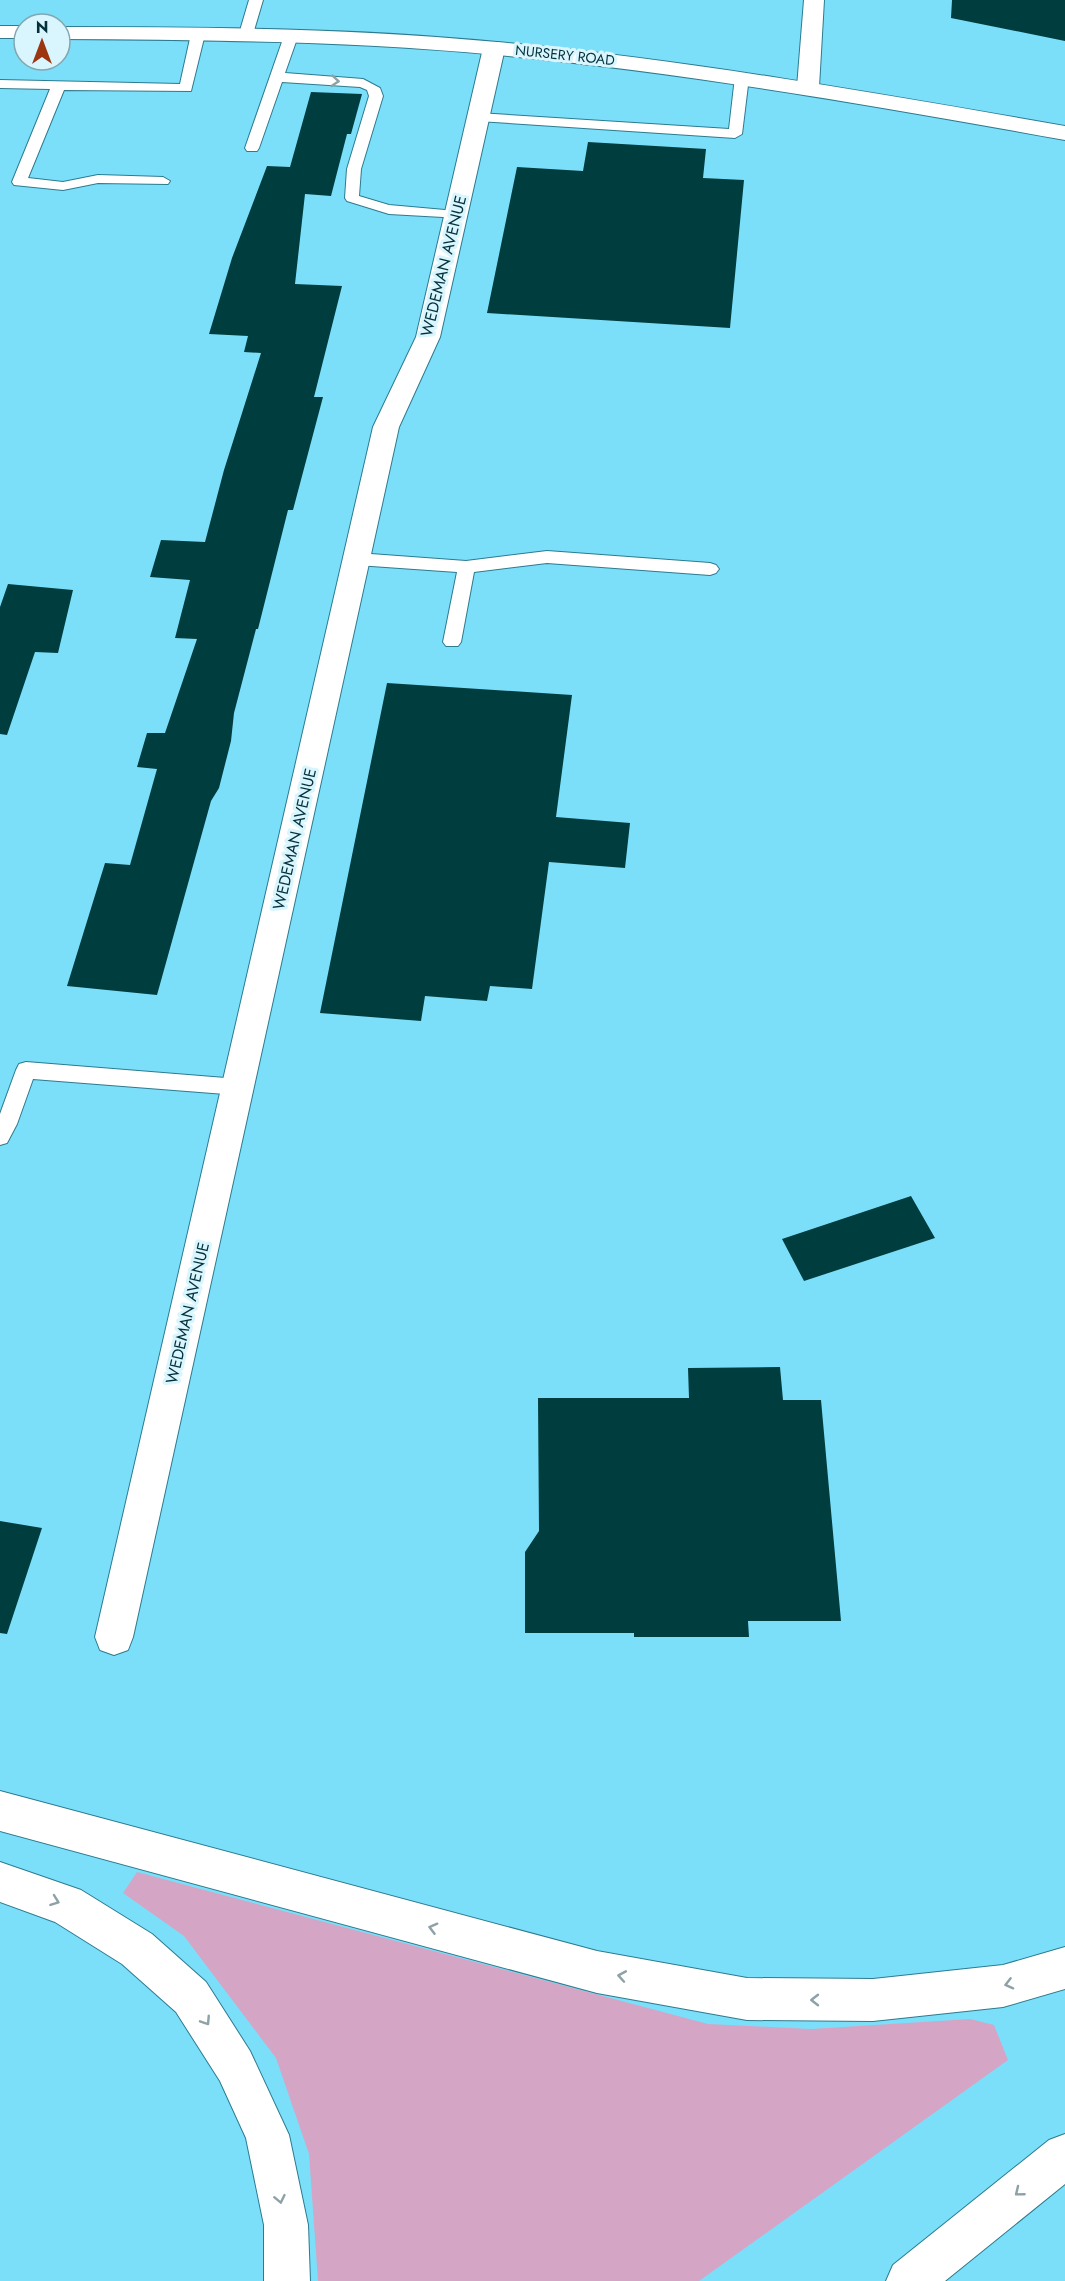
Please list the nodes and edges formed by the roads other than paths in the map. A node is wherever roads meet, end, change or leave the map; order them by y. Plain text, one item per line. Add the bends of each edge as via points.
1 (256, 0) edge
2 (814, 0) edge
3 (72, 33) edge
4 (198, 34) junction
5 (246, 34) junction
6 (291, 36) junction
7 (494, 48) junction
8 (276, 77) junction
9 (741, 77) junction
10 (0, 84) edge
11 (59, 85) junction
12 (808, 87) junction
13 (478, 117) junction
14 (1065, 133) edge
15 (252, 148) dead end
16 (163, 181) dead end
17 (0, 182) edge
18 (19, 182) junction
19 (456, 215) junction
20 (357, 559) junction
21 (466, 567) junction
22 (710, 569) dead end
23 (452, 642) dead end
24 (238, 1087) junction
25 (0, 1137) edge
26 (114, 1636) dead end
27 (0, 1811) edge
28 (0, 1882) edge
29 (1065, 1968) edge
30 (1065, 2156) edge
31 (287, 2281) edge
32 (909, 2281) edge

1 - 5 lane
2 - 12 main road
3 - 4 main road, NURSERY ROAD
4 - 5 main road, NURSERY ROAD
4 - 11 lane via 186,88
5 - 6 main road, NURSERY ROAD
6 - 7 main road, NURSERY ROAD
6 - 8 lane
7 - 9 main road, NURSERY ROAD
7 - 13 main road, WEDEMAN AVENUE
8 - 15 lane
8 -> 19 lane via 363,83 373,88 376,96 354,169 352,198 385,210
9 - 12 main road, NURSERY ROAD
9 - 13 lane via 735,134
10 - 11 lane
11 - 18 lane
12 - 14 main road, NURSERY ROAD
13 - 19 main road, WEDEMAN AVENUE
16 - 18 lane via 98,179 63,186
17 - 18 lane
19 - 20 main road, WEDEMAN AVENUE via 428,336 386,427
20 - 21 lane
20 - 24 main road, WEDEMAN AVENUE
21 - 22 lane via 547,557
21 - 23 lane
24 - 25 lane via 26,1070
24 - 26 main road, WEDEMAN AVENUE
29 -> 27 main road via 1003,1986 873,2000 747,1999 597,1972
28 -> 31 main road via 66,1905 137,1949 190,1997 235,2066 267,2135 286,2225
30 -> 32 main road

